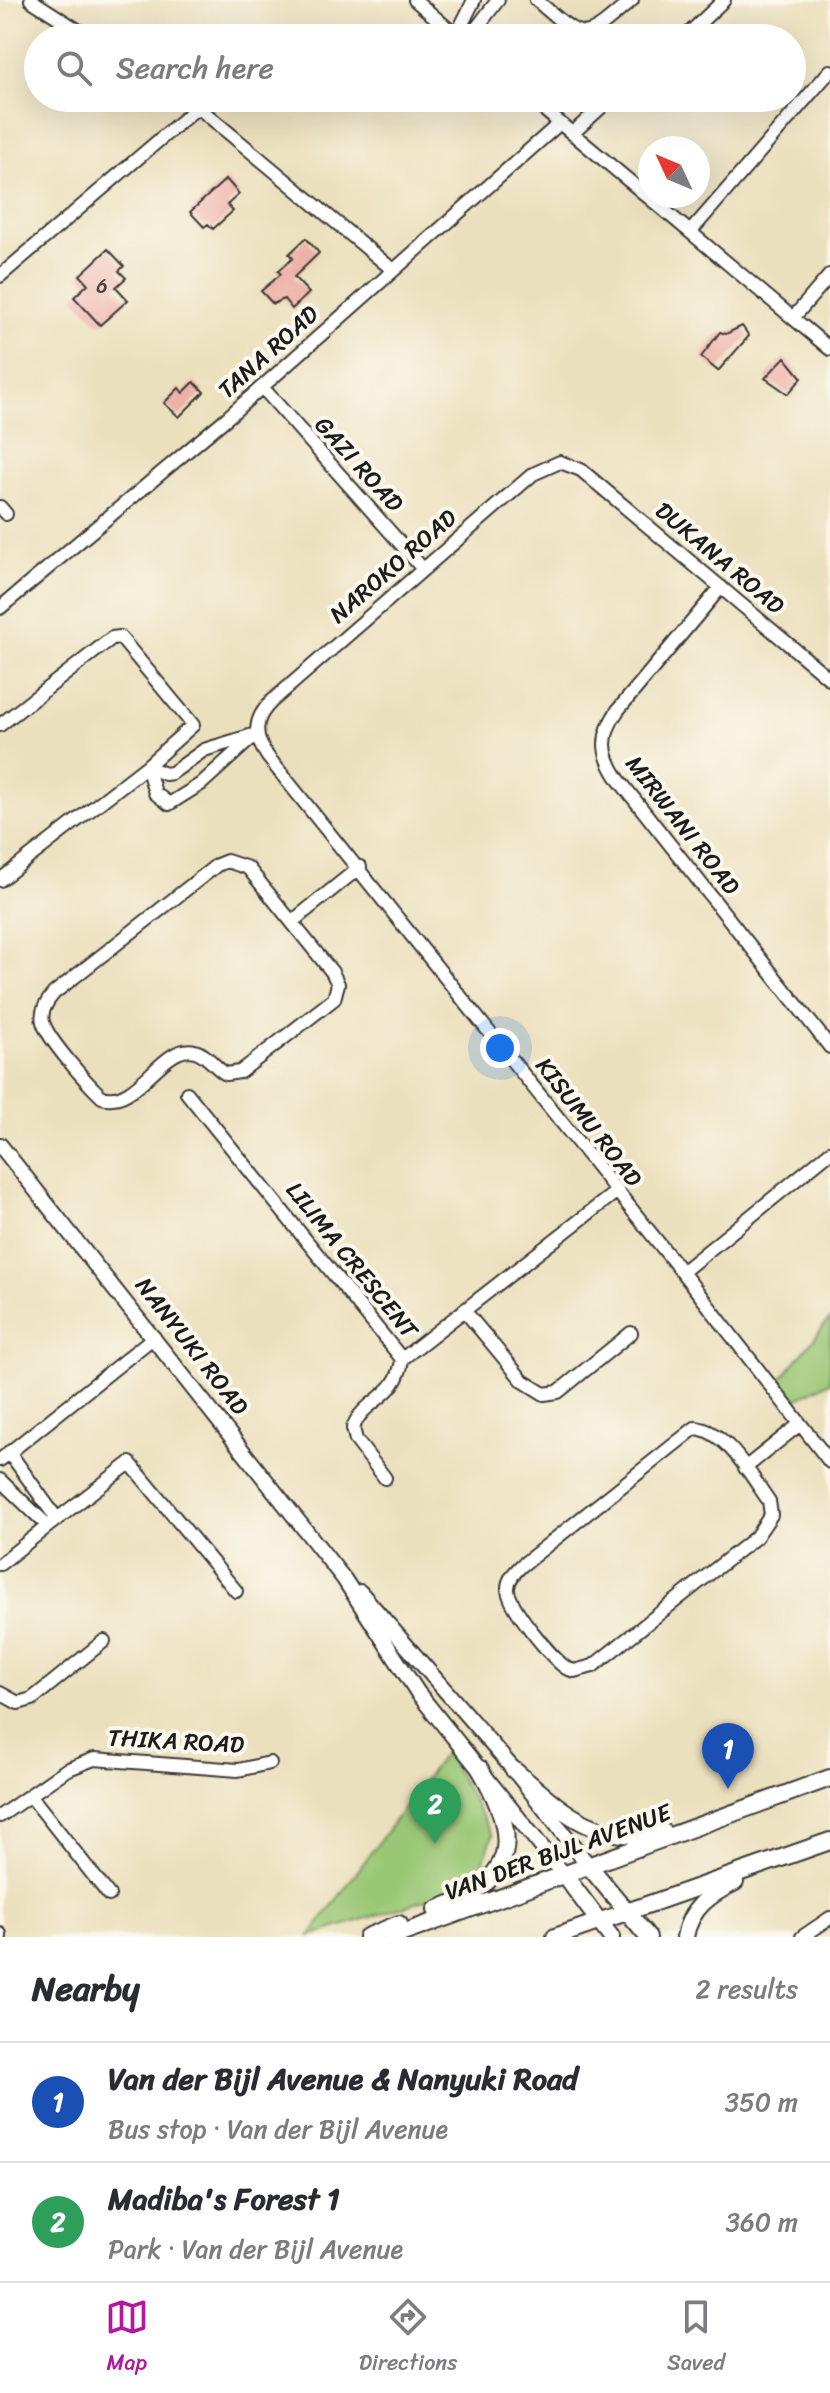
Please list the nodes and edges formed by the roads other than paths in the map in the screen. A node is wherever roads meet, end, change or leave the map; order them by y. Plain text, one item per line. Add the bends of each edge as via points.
1 (31, 0) edge
2 (415, 0) edge
3 (474, 0) edge
4 (498, 0) edge
5 (536, 0) edge
6 (632, 0) edge
7 (724, 0) edge
8 (68, 24) edge
9 (445, 24) edge
10 (466, 24) edge
11 (474, 24) edge
12 (565, 24) edge
13 (605, 24) edge
14 (699, 24) edge
15 (830, 71) edge
16 (806, 99) edge
17 (192, 112) edge
18 (206, 112) edge
19 (547, 112) edge
20 (596, 112) edge
21 (794, 112) edge
22 (560, 123) junction
23 (574, 132) junction
24 (691, 231) junction
25 (393, 270) junction
26 (830, 275) edge
27 (0, 276) edge
28 (793, 318) junction
29 (830, 349) edge
30 (262, 387) junction
31 (581, 470) joint
32 (423, 569) junction
33 (721, 587) junction
34 (0, 608) edge
35 (830, 679) edge
36 (0, 725) edge
37 (256, 734) junction
38 (147, 766) junction
39 (360, 867) junction
40 (0, 880) edge
41 (293, 921) junction
42 (830, 1047) edge
43 (187, 1093) dead end
44 (0, 1145) edge
45 (830, 1152) edge
46 (616, 1192) junction
47 (682, 1272) junction
48 (464, 1310) junction
49 (631, 1333) dead end
50 (154, 1337) junction
51 (402, 1359) junction
52 (800, 1424) junction
53 (5, 1456) edge
54 (830, 1462) edge
55 (745, 1468) junction
56 (385, 1478) dead end
57 (0, 1480) edge
58 (53, 1522) junction
59 (0, 1564) edge
60 (344, 1579) junction
61 (236, 1591) dead end
62 (104, 1641) dead end
63 (0, 1693) edge
64 (270, 1763) dead end
65 (480, 1769) junction
66 (514, 1770) junction
67 (830, 1778) edge
68 (30, 1795) junction
69 (0, 1816) edge
70 (715, 1821) junction
71 (830, 1841) edge
72 (809, 1848) junction
73 (589, 1866) junction
74 (565, 1876) junction
75 (109, 1895) dead end
76 (626, 1910) junction
77 (830, 1918) edge
78 (598, 1921) junction
79 (367, 1937) edge
80 (392, 1937) edge
81 (555, 1937) edge
82 (611, 1937) edge
83 (648, 1937) edge
84 (685, 1937) edge
85 (802, 1937) edge

1 - 8 street
2 - 9 street
3 - 10 street
4 - 11 street
5 - 12 street
6 - 13 street
7 - 14 street
15 - 16 street
17 - 27 street
18 - 25 street
19 - 22 street
20 - 23 street
21 - 24 street
22 - 23 street
22 - 25 street, TANA ROAD
23 - 24 street
24 - 28 street
25 - 30 street, TANA ROAD
26 - 28 street
28 - 29 street
30 - 32 street, GAZI ROAD
30 - 34 street, TANA ROAD
31 - 32 street, NAROKO ROAD via 560,462 543,467
31 - 33 street, DUKANA ROAD
32 - 37 street, NAROKO ROAD via 272,701 260,715
33 - 35 street, DUKANA ROAD
33 - 42 street, MIRWANI ROAD via 607,725 603,750 619,780
36 - 38 street via 120,637 193,725
37 - 38 street via 204,750 172,773
37 - 38 street via 201,784 169,804 155,793
37 - 39 street, KISUMU ROAD via 268,757
38 - 40 street
39 - 41 street
39 - 46 street, KISUMU ROAD
41 - 41 street via 243,864 217,865 54,993 43,1011 43,1024 95,1091 108,1099 129,1091 185,1051 197,1052 226,1074 240,1072 327,1005 337,991 332,972
43 - 51 street, LILIMA CRESCENT
44 - 50 street, NANYUKI ROAD
45 - 47 street
46 - 47 street, KISUMU ROAD
46 - 48 street, LILIMA CRESCENT
47 - 52 street, KISUMU ROAD
48 - 49 street via 523,1381 544,1394 565,1387
48 - 51 street, LILIMA CRESCENT
50 - 53 street
50 - 60 street, NANYUKI ROAD
51 - 56 street via 392,1388 358,1417 353,1428
52 - 54 street, KISUMU ROAD
52 - 55 street
53 - 58 street
55 - 55 street via 769,1501 771,1515 764,1530 593,1666 574,1671 559,1663 509,1597 509,1582 521,1566 695,1428 713,1434
57 - 58 street
58 - 59 street
58 - 61 street via 130,1463
60 - 65 street, NANYUKI ROAD via 418,1693
60 - 66 street, NANYUKI ROAD
62 - 63 street via 32,1699 18,1703
64 - 68 street, THIKA ROAD via 238,1770 94,1759 66,1770
65 - 74 street, NANYUKI ROAD
65 - 79 main road via 504,1823 504,1848 494,1876 467,1898
66 - 70 main road via 572,1817 601,1832 645,1835
66 - 73 street, NANYUKI ROAD
67 - 70 main road, VAN DER BIJL AVENUE
68 - 69 street, THIKA ROAD
68 - 75 street
70 - 73 main road, VAN DER BIJL AVENUE
71 - 72 main road
72 - 76 main road
72 - 84 main road via 709,1896 689,1920
73 - 74 main road, VAN DER BIJL AVENUE
73 - 76 main road, NANYUKI ROAD
74 - 78 main road, NANYUKI ROAD
74 - 80 main road, VAN DER BIJL AVENUE
76 - 78 main road
76 - 83 main road, NANYUKI ROAD
77 - 85 street
78 - 81 main road
78 - 82 main road, NANYUKI ROAD

